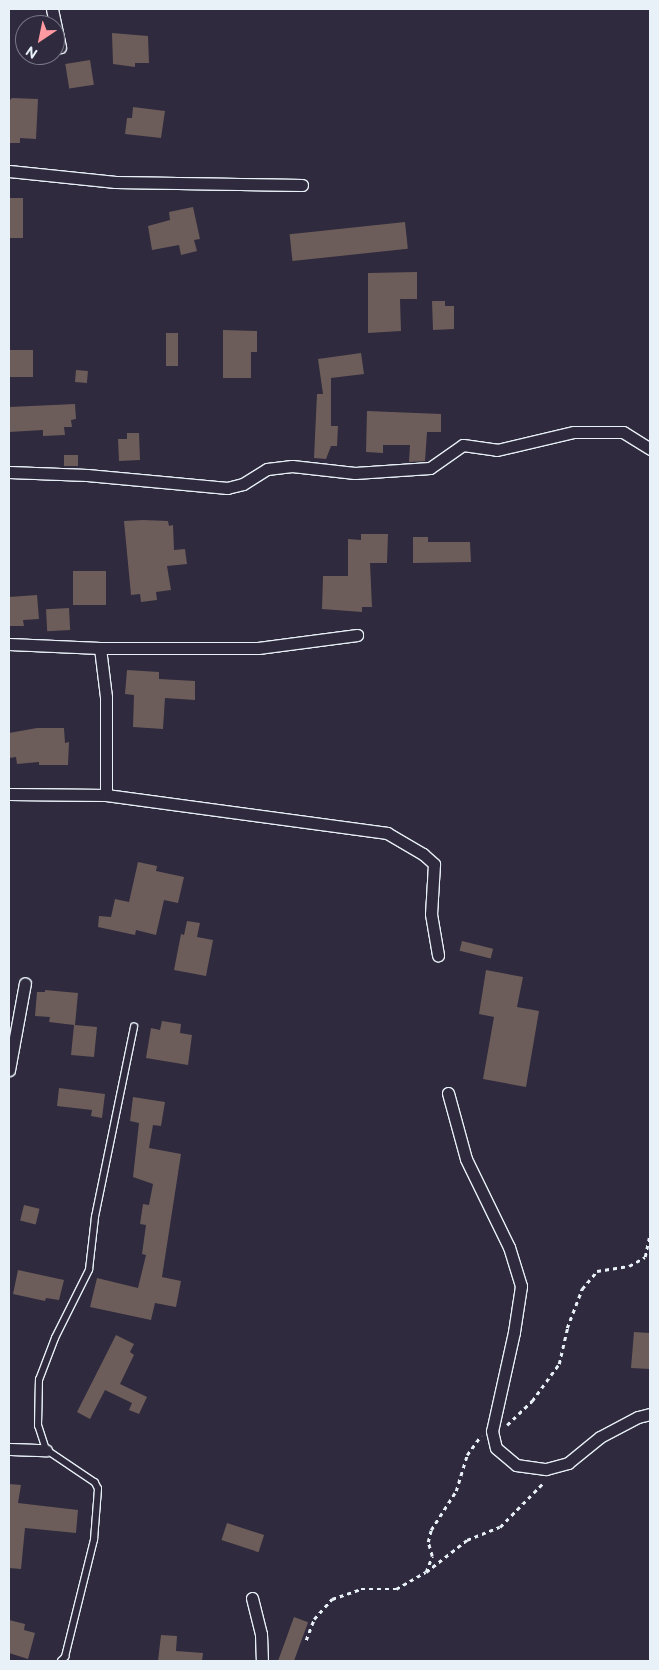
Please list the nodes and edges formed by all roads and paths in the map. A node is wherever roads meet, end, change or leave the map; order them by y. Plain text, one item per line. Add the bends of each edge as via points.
1 (9, 171) edge
2 (302, 185) dead end
3 (650, 449) edge
4 (9, 472) edge
5 (357, 635) dead end
6 (9, 644) edge
7 (100, 648) junction
8 (9, 794) edge
9 (106, 795) junction
10 (438, 955) dead end
11 (25, 983) dead end
12 (134, 1026) dead end
13 (9, 1070) edge
14 (448, 1093) dead end
15 (650, 1233) edge
16 (650, 1414) edge
17 (492, 1431) junction
18 (9, 1449) edge
19 (46, 1450) junction
20 (568, 1463) junction
21 (426, 1572) junction
22 (252, 1598) dead end
23 (306, 1640) dead end
24 (61, 1661) edge
25 (262, 1661) edge

1 - 2 street via 115,182
3 - 4 street via 623,432 574,432 497,450 463,445 430,468 355,473 292,466 267,469 243,484 226,488 87,475
5 - 7 street via 258,648
6 - 7 street
7 - 9 street via 106,696
8 - 9 street
9 - 10 street via 387,833 434,864 431,914
11 - 13 street
12 - 19 lane via 95,1218 89,1270 55,1338 39,1380 38,1426
14 - 17 street via 466,1159 509,1248 521,1286
15 - 17 path via 645,1257 629,1266 597,1271 582,1289 567,1328 559,1364 511,1424
16 - 20 street via 600,1438
17 - 20 street via 496,1448 516,1465 546,1469
17 - 21 path via 481,1436 467,1455 456,1491 431,1530 428,1542 432,1556
18 - 19 street
19 - 24 lane via 95,1483 98,1489 94,1540
20 - 21 path via 537,1488 500,1527 467,1540
21 - 23 path via 396,1589 361,1589 332,1598 314,1619
22 - 25 street via 261,1634

